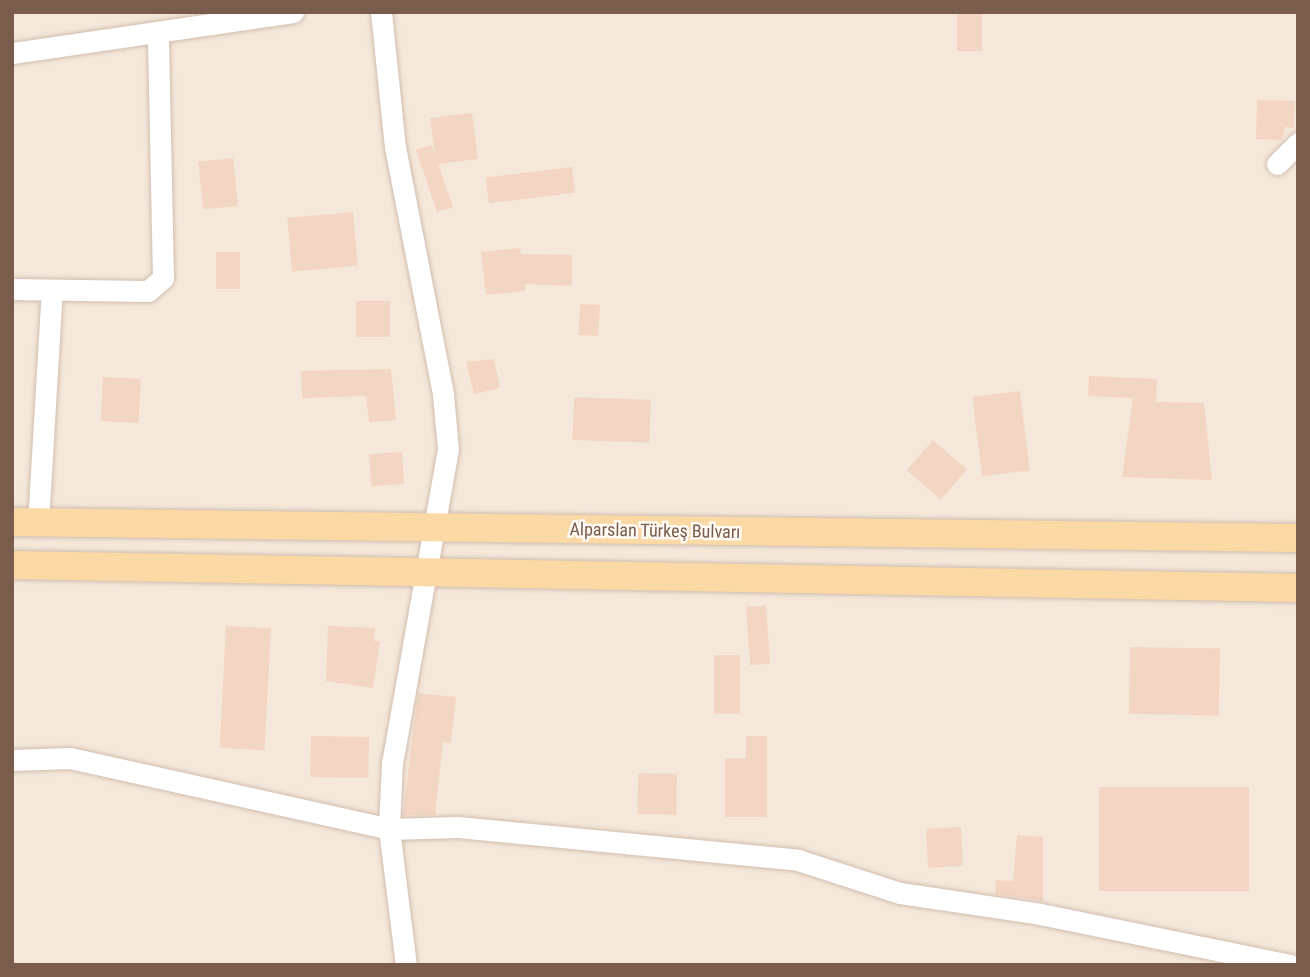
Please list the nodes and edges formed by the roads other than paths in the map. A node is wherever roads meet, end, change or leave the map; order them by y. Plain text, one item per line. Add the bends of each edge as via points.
1 (293, 12) edge
2 (381, 12) edge
3 (158, 32) junction
4 (12, 52) edge
5 (1298, 143) edge
6 (1277, 164) dead end
7 (12, 289) edge
8 (52, 290) junction
9 (25, 522) edge
10 (435, 528) junction
11 (1298, 538) edge
12 (12, 565) edge
13 (428, 571) junction
14 (1298, 588) edge
15 (12, 760) edge
16 (389, 829) junction
17 (406, 965) edge
18 (1290, 965) edge

1 - 3 street
2 - 10 street via 395,147 443,395 448,449
3 - 4 street
3 - 8 street via 163,278 148,291
5 - 6 street
7 - 8 street
8 - 9 street
9 - 10 main road, Alparslan Türkeş Bulvarı
10 - 11 main road, Alparslan Türkeş Bulvarı
10 - 13 street
12 - 13 main road
13 - 14 main road
13 - 16 street via 392,762
15 - 16 street via 70,758
16 - 17 street
16 - 18 street via 458,827 798,860 900,893 1040,914

